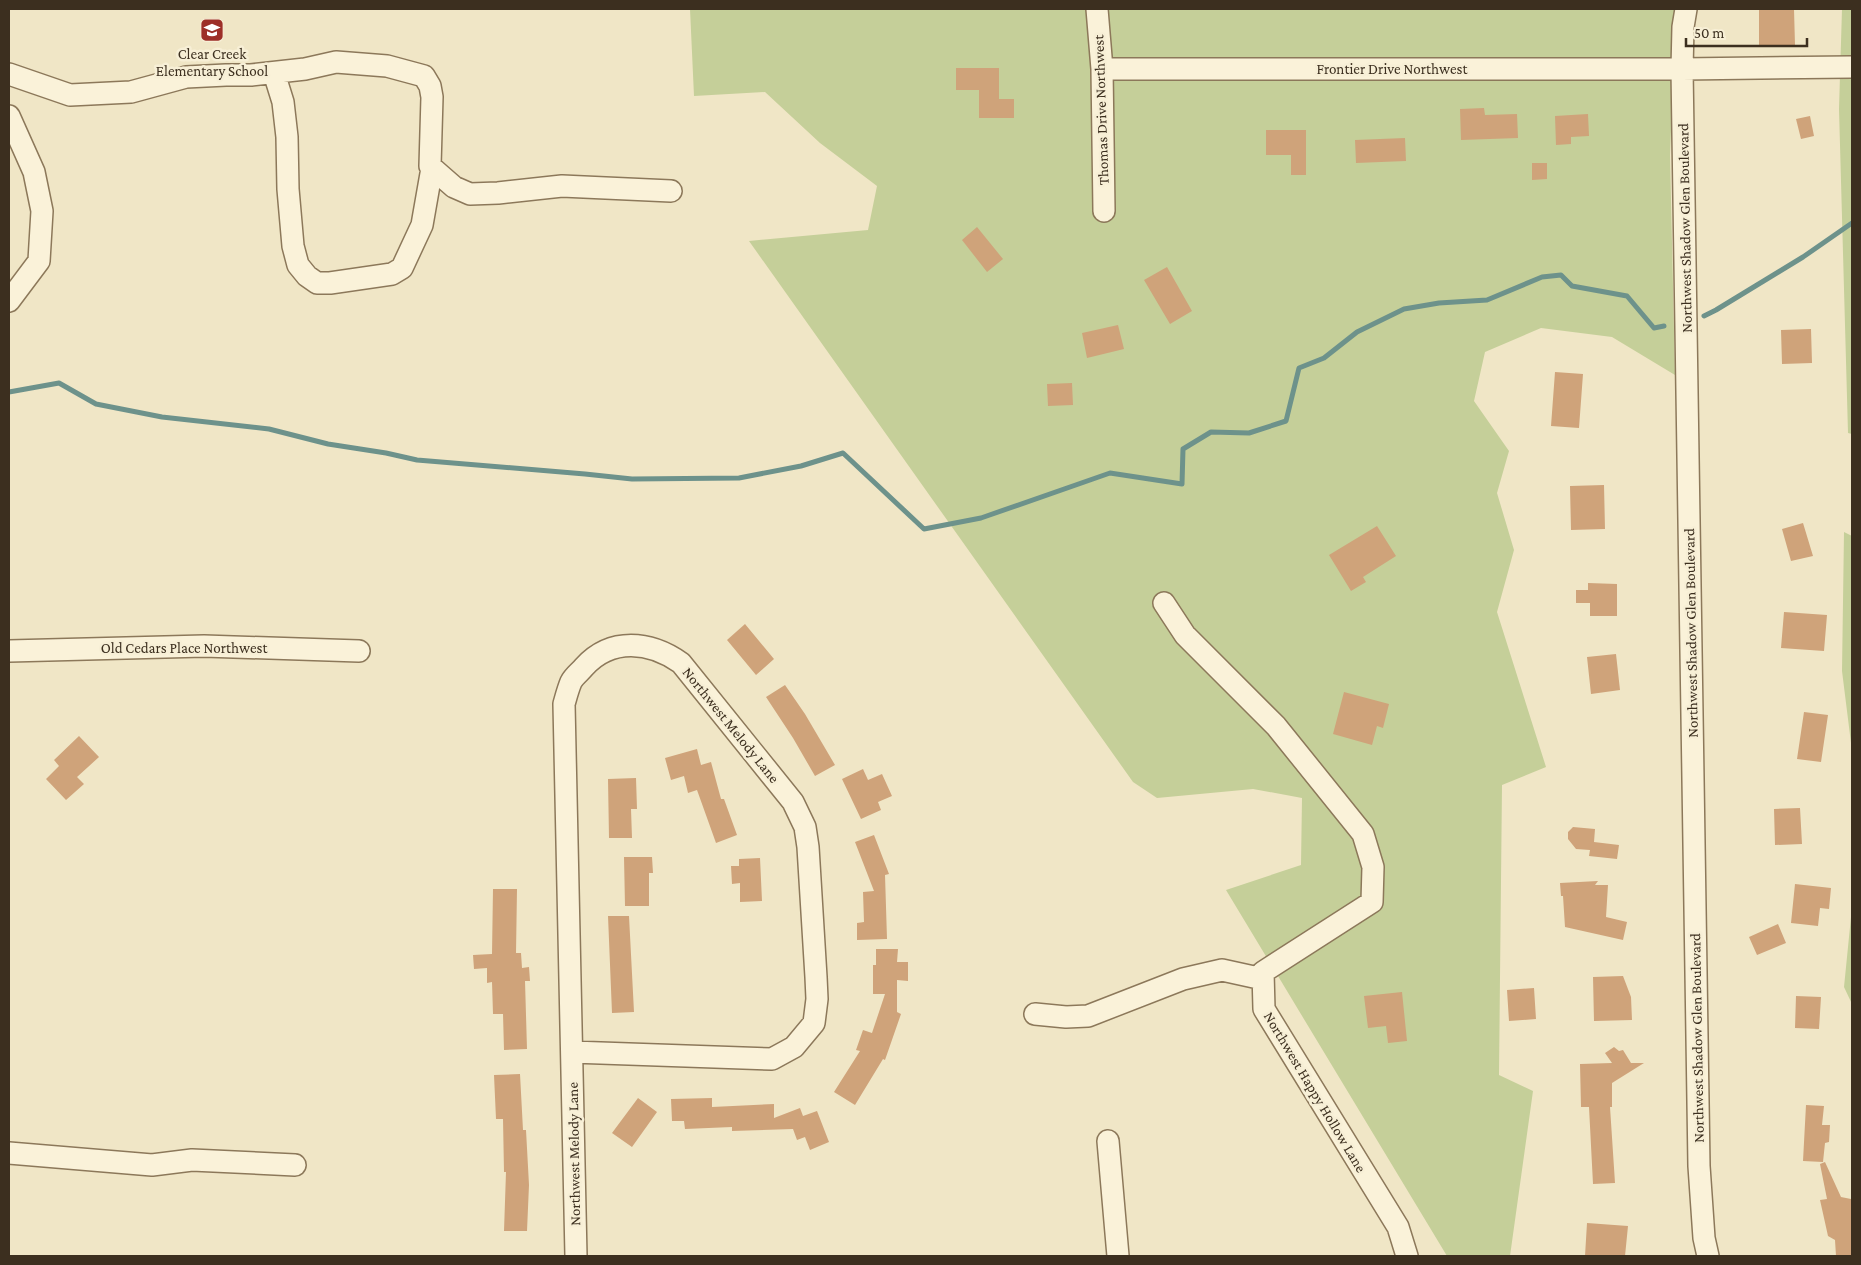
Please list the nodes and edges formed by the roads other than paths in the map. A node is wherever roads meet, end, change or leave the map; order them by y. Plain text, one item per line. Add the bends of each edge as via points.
1 (1097, 9) edge
2 (1686, 9) edge
3 (1852, 67) edge
4 (1102, 69) junction
5 (1682, 69) junction
6 (274, 72) junction
7 (9, 74) edge
8 (9, 116) edge
9 (432, 168) junction
10 (672, 192) dead end
11 (1104, 211) dead end
12 (9, 300) edge
13 (1164, 603) dead end
14 (9, 651) edge
15 (359, 651) dead end
16 (1263, 979) junction
17 (1035, 1014) dead end
18 (572, 1052) junction
19 (1108, 1141) dead end
20 (9, 1153) edge
21 (295, 1165) dead end
22 (576, 1256) edge
23 (1118, 1256) edge
24 (1407, 1256) edge
25 (1708, 1256) edge

1 - 4 street, Thomas Drive Northwest
2 - 5 street, Northwest Shadow Glen Boulevard
3 - 5 street, Frontier Drive Northwest
4 - 5 street, Frontier Drive Northwest
4 - 11 street, Thomas Drive Northwest
5 - 25 street, Northwest Shadow Glen Boulevard via 1699,1166
6 - 7 street via 186,77 130,92 70,95
6 - 9 street via 336,62 386,66 424,76 432,97
6 - 9 street via 288,137 293,246 298,265 317,283 392,274 402,268 422,224
8 - 12 street via 34,172 42,211 39,261
9 - 10 street via 458,190 476,194 562,186
13 - 16 street via 1185,635 1276,726 1363,834 1373,867 1372,902 1263,972
14 - 15 street, Old Cedars Place Northwest via 204,646
16 - 17 street via 1222,970 1183,980 1088,1016
16 - 24 street, Northwest Happy Hollow Lane via 1264,1008 1398,1226
18 - 18 street, Northwest Melody Lane via 772,1059 794,1048 814,1023 816,977 805,827 793,802 681,663 648,646 608,649 591,659 572,680 564,704
18 - 22 street, Northwest Melody Lane
19 - 23 street
20 - 21 street via 152,1165 192,1160

